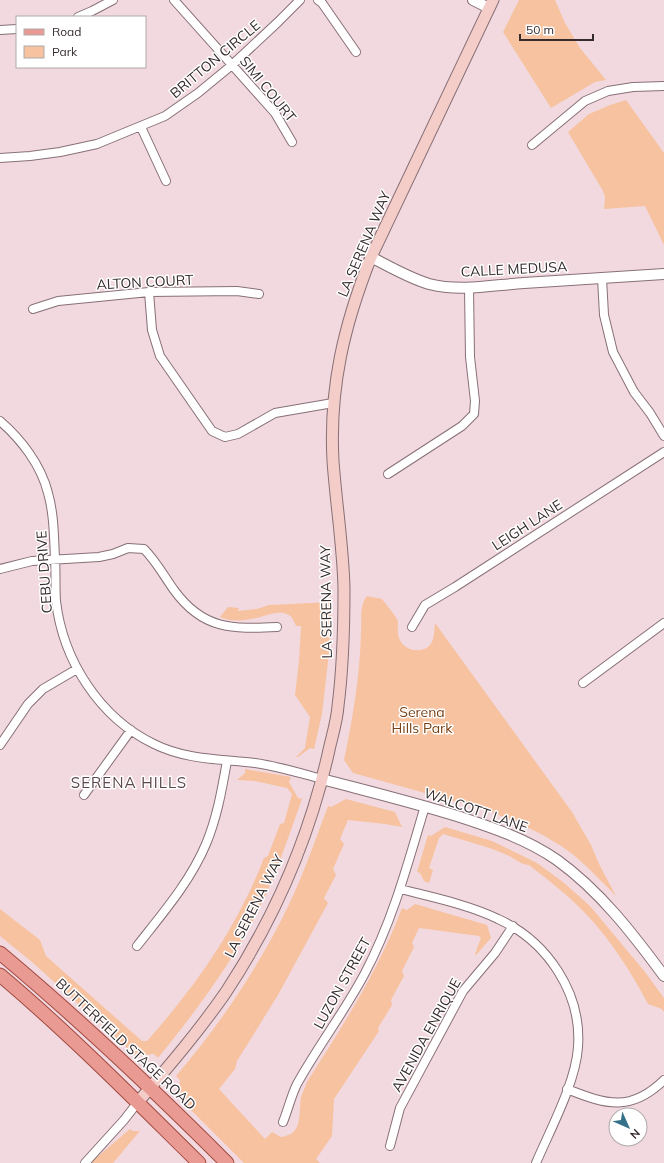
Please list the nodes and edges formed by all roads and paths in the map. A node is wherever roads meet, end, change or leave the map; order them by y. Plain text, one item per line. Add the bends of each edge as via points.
1 (113, 0) edge
2 (174, 0) edge
3 (300, 0) edge
4 (318, 0) edge
5 (473, 0) edge
6 (491, 4) edge
7 (80, 16) edge
8 (16, 29) edge
9 (0, 30) edge
10 (356, 52) dead end
11 (232, 65) junction
12 (664, 86) edge
13 (141, 127) junction
14 (292, 142) dead end
15 (532, 145) dead end
16 (0, 158) edge
17 (166, 181) dead end
18 (371, 257) junction
19 (664, 274) edge
20 (602, 278) junction
21 (469, 288) junction
22 (149, 292) junction
23 (259, 294) dead end
24 (33, 308) dead end
25 (333, 403) junction
26 (0, 421) edge
27 (664, 436) edge
28 (664, 452) edge
29 (388, 474) dead end
30 (55, 559) junction
31 (0, 569) edge
32 (664, 623) edge
33 (277, 627) dead end
34 (412, 627) dead end
35 (77, 669) junction
36 (582, 683) dead end
37 (131, 730) junction
38 (0, 745) edge
39 (227, 761) junction
40 (322, 779) junction
41 (84, 795) dead end
42 (425, 806) junction
43 (400, 889) junction
44 (513, 926) junction
45 (137, 946) dead end
46 (0, 952) edge
47 (0, 975) edge
48 (664, 976) edge
49 (664, 1080) edge
50 (151, 1087) junction
51 (567, 1090) junction
52 (138, 1102) junction
53 (284, 1122) dead end
54 (390, 1146) dead end
55 (85, 1163) edge
56 (199, 1163) edge
57 (227, 1163) edge
58 (536, 1163) edge

1 - 7 street
2 - 11 street, SIMI COURT
3 - 11 street, BRITTON CIRCLE
4 - 10 street
5 - 6 street
6 - 18 main road, LA SERENA WAY
8 - 9 street
11 - 13 street, BRITTON CIRCLE via 198,94 165,116
11 - 14 street, SIMI COURT via 274,114
12 - 15 street via 608,91 585,101
13 - 16 street, BRITTON CIRCLE via 98,144 53,153
13 - 17 street
18 - 21 street, CALLE MEDUSA via 400,273 430,284
18 - 25 main road, LA SERENA WAY via 347,327
19 - 20 street, CALLE MEDUSA
20 - 21 street, CALLE MEDUSA
20 - 27 street via 604,315 613,352 634,392
21 - 29 street via 474,414 462,426
22 - 23 street, ALTON COURT via 237,291
22 - 24 street, ALTON COURT via 58,301
22 - 25 street via 152,330 160,356 212,431 225,437 238,434 275,413
25 - 40 main road, LA SERENA WAY via 333,460 344,586 343,648 338,708
26 - 30 street, CEBU DRIVE via 27,451 39,470 48,492
28 - 34 street, LEIGH LANE via 425,605
30 - 31 street via 32,561
30 - 33 street via 99,557 128,548 144,549 190,610 209,621 227,627
30 - 35 street, CEBU DRIVE via 56,601 63,631
32 - 36 street
35 - 37 street, CEBU DRIVE via 104,706
35 - 38 street via 43,689 28,704
37 - 39 street, CEBU DRIVE via 174,752
37 - 41 street
39 - 40 street, CEBU DRIVE via 256,763
39 - 45 street via 215,818 206,844 178,892
40 - 42 street, WALCOTT LANE
40 - 50 main road, LA SERENA WAY via 296,857 274,907 249,954 202,1025
42 - 43 street, LUZON STREET
42 - 48 street, WALCOTT LANE via 529,843 557,860 624,924
43 - 44 street via 477,910
43 - 53 street, LUZON STREET via 365,973 297,1085
44 - 51 street via 529,938 557,969 574,1005 578,1047
44 - 54 street, AVENIDA ENRIQUE via 495,953 463,991 400,1108
46 - 50 main road, BUTTERFIELD STAGE ROAD
47 - 52 main road via 43,1011
49 - 51 street via 640,1098 623,1103 596,1100
50 - 52 main road, LA SERENA WAY
50 - 57 main road, BUTTERFIELD STAGE ROAD
51 - 58 street
52 - 55 street, LA SERENA WAY
52 - 56 main road

